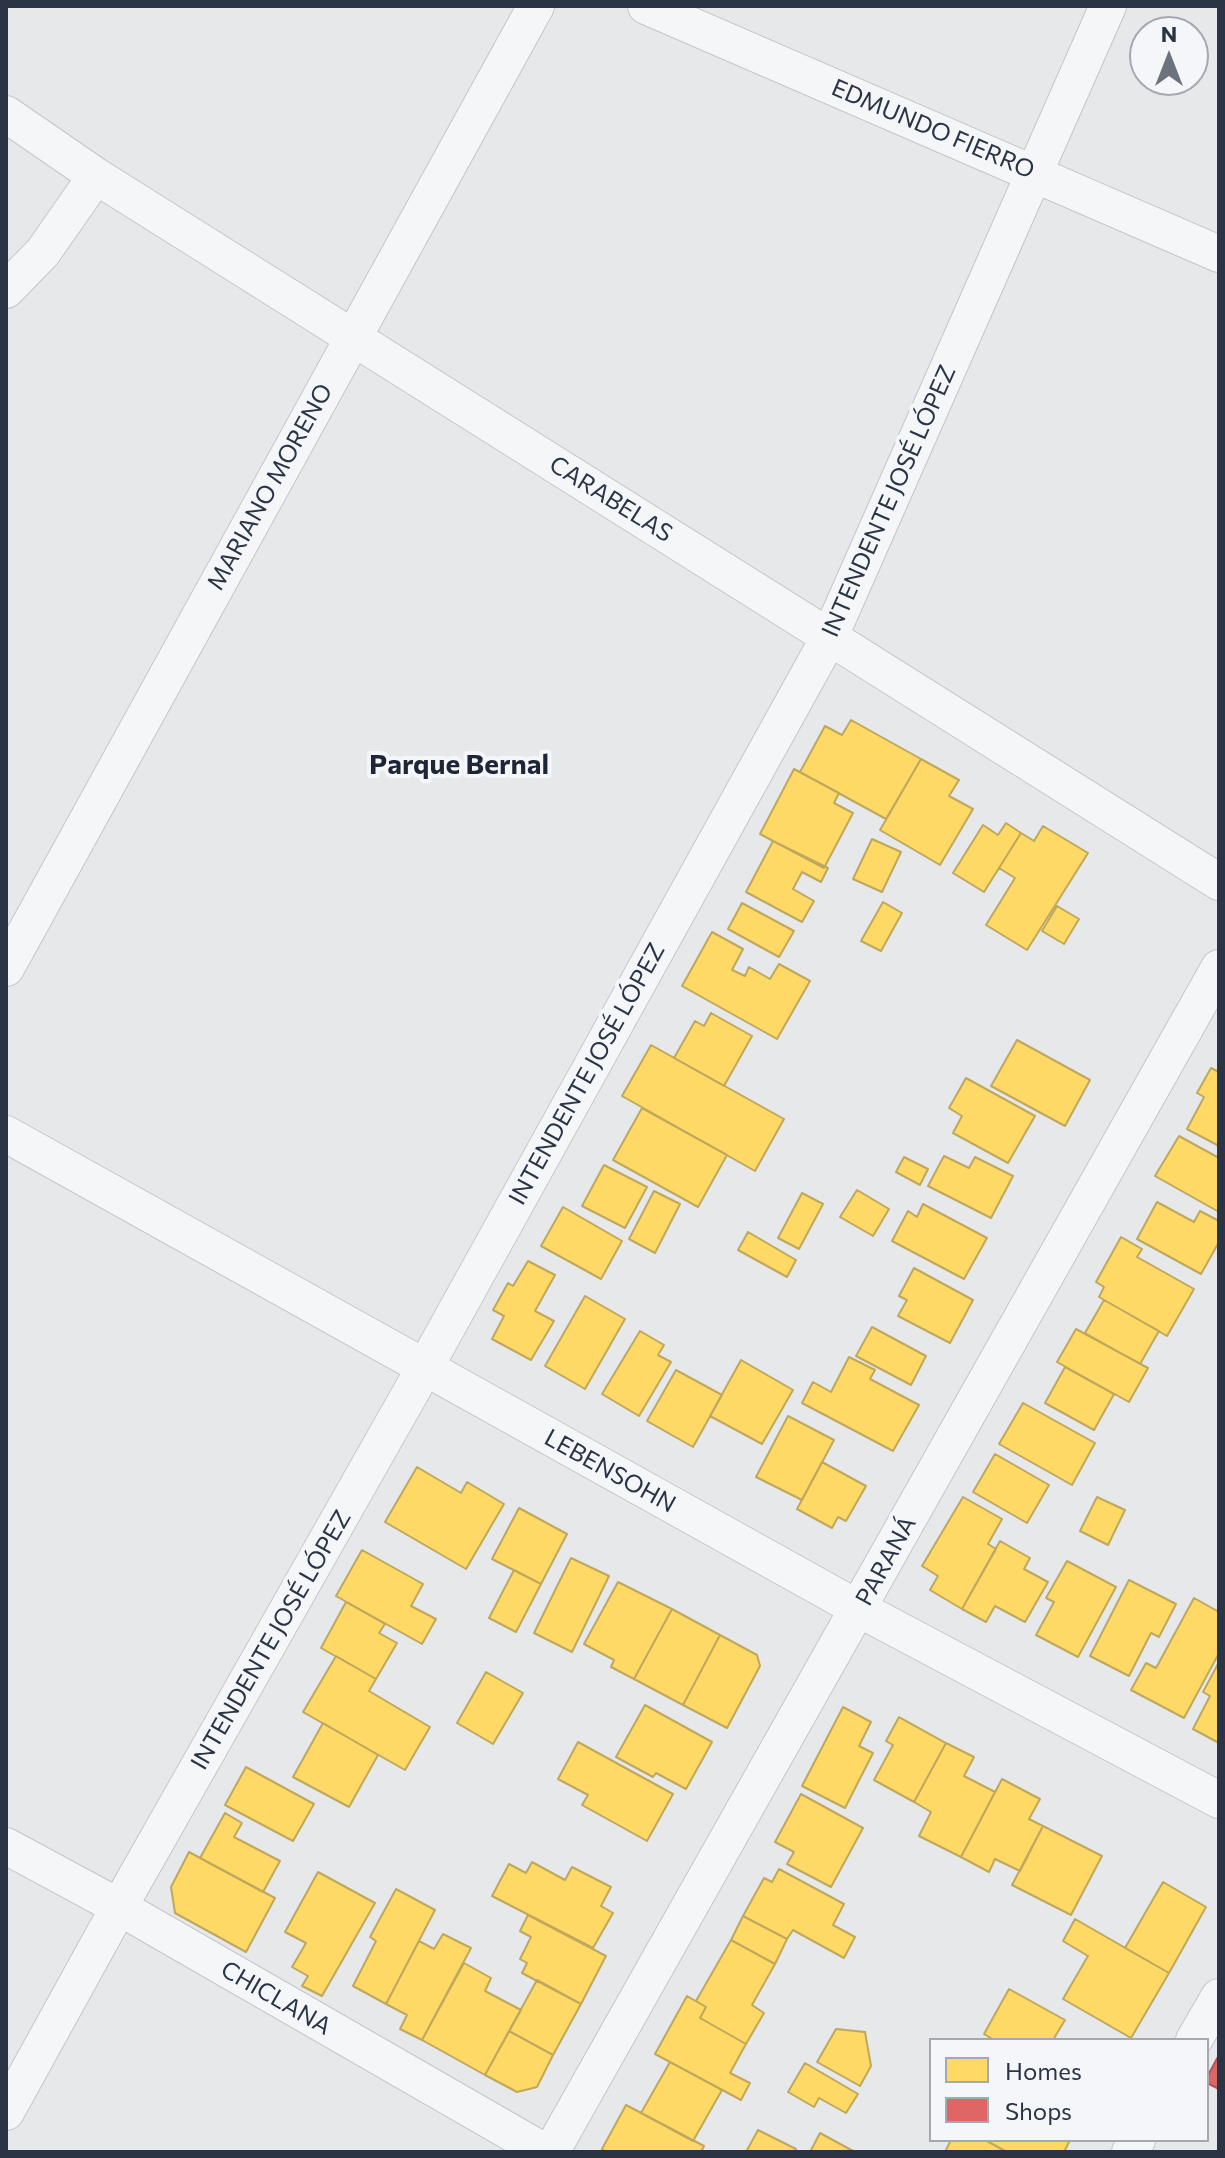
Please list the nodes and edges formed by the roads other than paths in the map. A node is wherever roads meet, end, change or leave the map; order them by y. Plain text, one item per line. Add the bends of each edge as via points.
1 (536, 6) edge
2 (646, 6) edge
3 (1108, 6) edge
4 (6, 114) edge
5 (1036, 173) junction
6 (96, 176) junction
7 (1219, 254) edge
8 (6, 290) edge
9 (352, 337) junction
10 (830, 636) junction
11 (1219, 882) edge
12 (6, 968) edge
13 (1219, 968) edge
14 (6, 1134) edge
15 (424, 1369) junction
16 (859, 1609) junction
17 (1219, 1800) edge
18 (6, 1846) edge
19 (119, 1907) junction
20 (1219, 1997) edge
21 (1195, 2038) edge
22 (6, 2112) edge
23 (548, 2152) edge

1 - 9 street, MARIANO MORENO
2 - 5 street, EDMUNDO FIERRO
3 - 5 street, INTENDENTE JOSÉ LÓPEZ
4 - 6 street, CARABELAS
5 - 7 street, EDMUNDO FIERRO
5 - 10 street, INTENDENTE JOSÉ LÓPEZ
6 - 8 street via 43,252
6 - 9 street, CARABELAS
9 - 10 street, CARABELAS
9 - 12 street, MARIANO MORENO
10 - 11 street, CARABELAS
10 - 15 street, INTENDENTE JOSÉ LÓPEZ
13 - 16 street, PARANÁ
14 - 15 street, LEBENSOHN
15 - 16 street, LEBENSOHN
15 - 19 street, INTENDENTE JOSÉ LÓPEZ
16 - 17 street, LEBENSOHN
16 - 23 street, PARANÁ
18 - 19 street, CHICLANA
19 - 22 street, INTENDENTE JOSÉ LÓPEZ
19 - 23 street, CHICLANA
20 - 21 street

